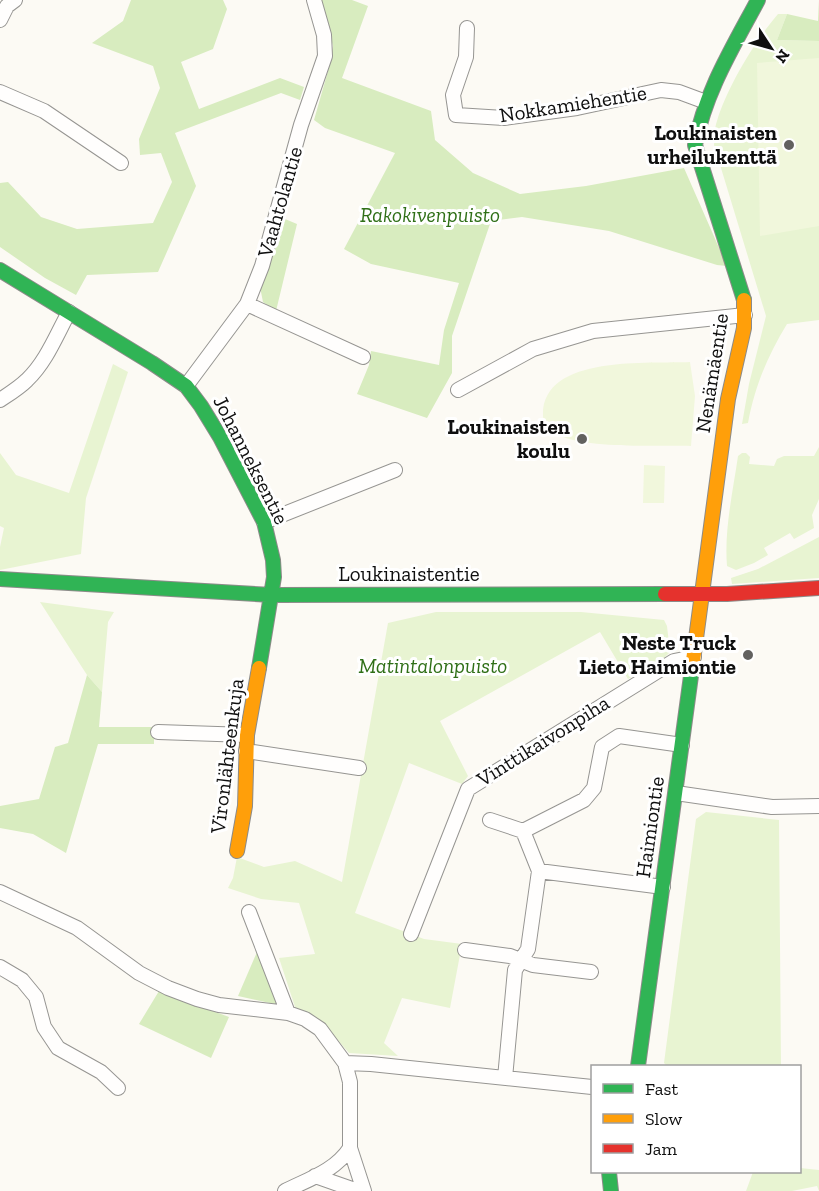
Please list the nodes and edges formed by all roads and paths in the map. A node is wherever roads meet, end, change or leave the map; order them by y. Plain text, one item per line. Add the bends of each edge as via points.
1 (314, 0) edge
2 (758, 0) edge
3 (9, 2) edge
4 (0, 21) edge
5 (467, 28) dead end
6 (0, 92) edge
7 (706, 102) junction
8 (121, 163) dead end
9 (0, 270) edge
10 (247, 304) junction
11 (69, 312) junction
12 (745, 315) junction
13 (363, 357) dead end
14 (186, 386) junction
15 (458, 390) dead end
16 (0, 400) edge
17 (395, 470) dead end
18 (264, 522) junction
19 (0, 579) edge
20 (819, 588) edge
21 (701, 594) junction
22 (272, 595) junction
23 (694, 657) junction
24 (158, 732) dead end
25 (247, 735) junction
26 (682, 745) junction
27 (246, 751) junction
28 (359, 768) dead end
29 (676, 793) junction
30 (819, 807) edge
31 (490, 820) dead end
32 (523, 831) junction
33 (237, 851) dead end
34 (539, 871) junction
35 (663, 887) junction
36 (0, 892) edge
37 (249, 912) dead end
38 (411, 934) dead end
39 (465, 950) dead end
40 (522, 959) junction
41 (0, 967) edge
42 (591, 972) dead end
43 (288, 1013) junction
44 (345, 1063) junction
45 (638, 1065) edge
46 (505, 1078) junction
47 (591, 1087) edge
48 (118, 1088) dead end
49 (350, 1148) junction
50 (609, 1173) edge
51 (315, 1176) junction
52 (285, 1191) edge
53 (358, 1191) edge
54 (364, 1191) edge
55 (611, 1191) edge

1 - 10 street, Vaahtolantie via 324,35 325,56
2 - 7 street, Nenämäentie
3 - 4 street
5 - 7 street, Nokkamiehentie via 466,57 453,95 456,115 504,118 577,108 660,90
6 - 8 street via 44,111
7 - 12 street, Nenämäentie via 695,145
9 - 11 street, Johanneksentie
10 - 13 street
10 - 14 street, Vaahtolantie
11 - 14 street, Johanneksentie
11 - 16 street via 35,371
12 - 15 street via 593,331 533,349
12 - 21 street, Nenämäentie via 728,399
14 - 18 street, Johanneksentie via 220,437
17 - 18 street
18 - 22 street, Johanneksentie via 273,560
19 - 22 street, Loukinaistentie
20 - 21 street, Loukinaistentie
21 - 22 street, Loukinaistentie
21 - 23 street, Haimiontie
22 - 25 street, Vironlähteenkuja
23 - 26 street, Haimiontie
23 - 38 street, Vinttikaivonpiha via 674,661 468,789
24 - 25 street
25 - 27 street, Vironlähteenkuja
26 - 29 street, Haimiontie
26 - 32 street via 619,736 602,747 594,788 584,800
27 - 28 street
27 - 33 street, Vironlähteenkuja
29 - 30 street via 772,807
29 - 35 street, Haimiontie
31 - 32 street
32 - 34 street
34 - 35 street
34 - 40 street via 528,949
35 - 45 street, Haimiontie
36 - 43 street via 77,928 139,973 168,988 219,1005
37 - 43 street
39 - 40 street
40 - 42 street via 533,965
40 - 46 street via 515,970
41 - 48 street via 22,980 36,998 45,1026 58,1048 101,1072
43 - 44 street via 320,1029
44 - 46 street
44 - 49 street via 350,1082
46 - 47 street
49 - 51 street via 340,1161
49 - 54 street
50 - 55 street
51 - 52 street
51 - 53 street

